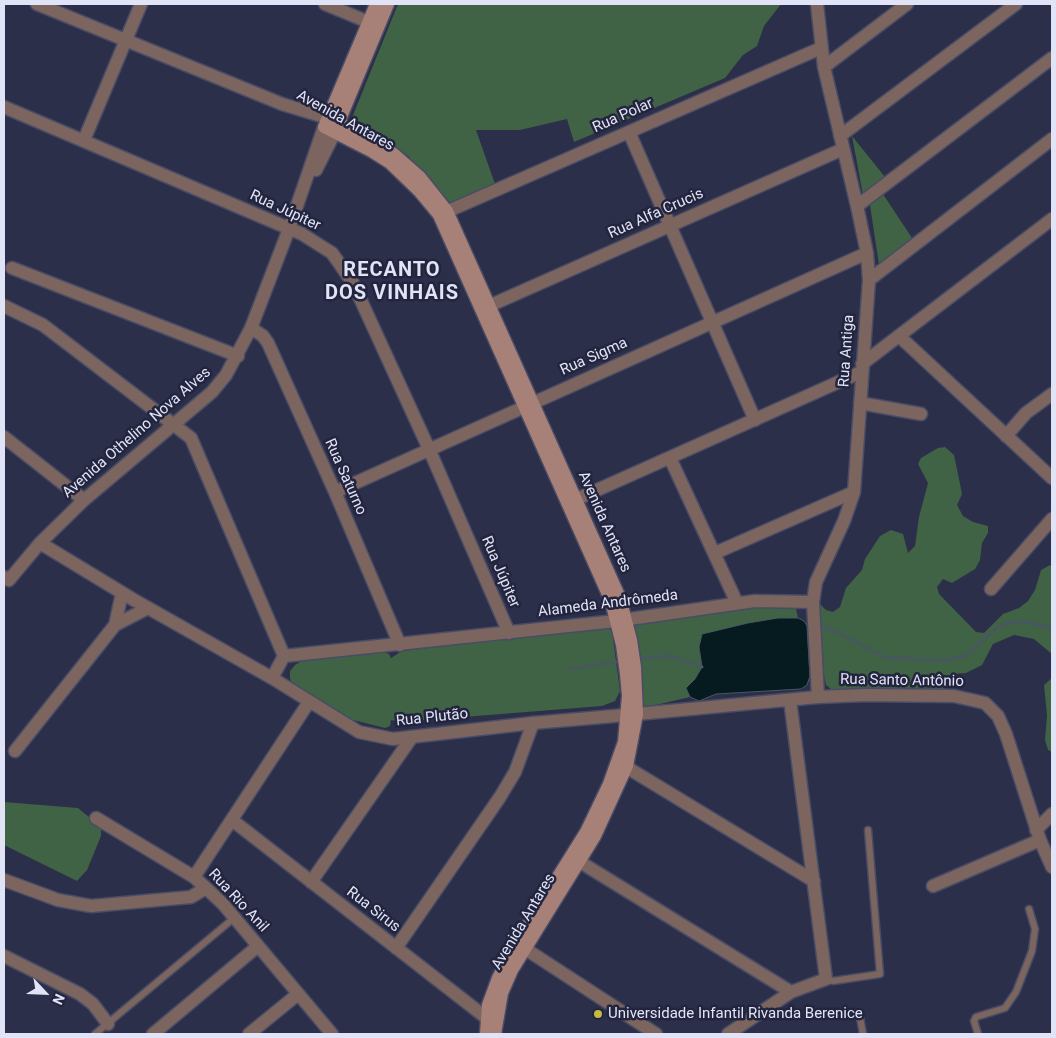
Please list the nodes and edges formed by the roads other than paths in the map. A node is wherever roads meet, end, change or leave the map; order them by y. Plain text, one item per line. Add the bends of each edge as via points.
1 (37, 4) edge
2 (141, 4) edge
3 (325, 4) edge
4 (376, 4) edge
5 (388, 4) edge
6 (817, 4) edge
7 (908, 4) edge
8 (1016, 4) edge
9 (373, 24) junction
10 (126, 40) junction
11 (821, 48) junction
12 (1052, 58) edge
13 (824, 67) junction
14 (4, 107) edge
15 (331, 125) junction
16 (629, 132) junction
17 (840, 136) junction
18 (84, 140) junction
19 (1052, 140) edge
20 (843, 149) junction
21 (857, 206) junction
22 (443, 213) junction
23 (1052, 219) edge
24 (670, 226) junction
25 (289, 229) junction
26 (867, 252) junction
27 (12, 268) dead end
28 (869, 280) junction
29 (4, 306) edge
30 (486, 307) junction
31 (713, 322) junction
32 (250, 328) junction
33 (899, 336) junction
34 (238, 356) junction
35 (862, 368) junction
36 (1052, 394) edge
37 (860, 403) junction
38 (529, 404) junction
39 (921, 414) dead end
40 (755, 420) junction
41 (174, 425) junction
42 (1006, 436) junction
43 (4, 437) edge
44 (429, 449) junction
45 (670, 458) junction
46 (1052, 478) edge
47 (335, 492) junction
48 (854, 492) junction
49 (84, 500) junction
50 (572, 501) junction
51 (1052, 519) edge
52 (40, 543) junction
53 (715, 553) junction
54 (5, 581) edge
55 (991, 589) dead end
56 (122, 593) junction
57 (813, 602) junction
58 (737, 603) junction
59 (148, 608) junction
60 (621, 620) junction
61 (115, 625) junction
62 (508, 633) junction
63 (400, 645) junction
64 (284, 656) junction
65 (272, 678) junction
66 (818, 697) junction
67 (790, 700) junction
68 (309, 702) junction
69 (632, 715) junction
70 (533, 723) junction
71 (412, 738) junction
72 (14, 751) dead end
73 (622, 764) junction
74 (1052, 814) edge
75 (96, 818) dead end
76 (232, 820) junction
77 (868, 830) dead end
78 (1038, 835) junction
79 (576, 859) junction
80 (1052, 867) edge
81 (194, 878) junction
82 (4, 880) edge
83 (814, 881) junction
84 (312, 882) junction
85 (933, 886) dead end
86 (206, 888) junction
87 (1030, 909) dead end
88 (234, 918) junction
89 (258, 946) junction
90 (396, 948) junction
91 (524, 948) junction
92 (4, 956) edge
93 (502, 979) junction
94 (826, 979) junction
95 (791, 992) junction
96 (298, 994) junction
97 (859, 1012) dead end
98 (108, 1024) junction
99 (492, 1026) edge
100 (325, 1032) edge
101 (95, 1034) edge
102 (153, 1034) edge
103 (248, 1034) edge
104 (486, 1034) edge
105 (656, 1034) edge
106 (728, 1034) edge
107 (863, 1034) edge
108 (978, 1034) edge

1 - 10 street, Avenida Antares
2 - 10 street
3 - 9 street
4 - 9 main road
5 - 9 main road
6 - 11 street, Rua Antiga
7 - 13 street
8 - 17 street
9 - 15 main road
10 - 15 street, Avenida Antares
10 - 18 street
11 - 13 street, Rua Antiga
11 - 16 street, Rua Polar
12 - 21 street
13 - 17 street, Rua Antiga
14 - 18 street, Rua Júpiter
15 - 22 main road, Avenida Antares via 375,142 402,160 431,190
15 - 25 street, Avenida Othelino Nova Alves
16 - 22 street, Rua Polar
16 - 24 street
17 - 20 street, Rua Antiga
18 - 25 street, Rua Júpiter
19 - 28 street
20 - 21 street, Rua Antiga
20 - 24 street, Rua Alfa Crucis
21 - 26 street, Rua Antiga
22 - 30 main road, Avenida Antares
23 - 33 street
24 - 30 street, Rua Alfa Crucis
24 - 31 street
25 - 32 street, Avenida Othelino Nova Alves
25 - 44 street, Rua Júpiter via 332,253 348,274
26 - 28 street, Rua Antiga
26 - 31 street, Rua Sigma
27 - 34 street
28 - 35 street, Rua Antiga
29 - 41 street via 43,325
30 - 38 main road, Avenida Antares
31 - 38 street, Rua Sigma
31 - 40 street
32 - 34 street, Avenida Othelino Nova Alves
32 - 47 street, Rua Saturno via 268,343
33 - 35 street
33 - 42 street
34 - 41 street, Avenida Othelino Nova Alves via 220,383
35 - 37 street, Rua Antiga
35 - 40 street
36 - 42 street via 1026,413
37 - 39 street
37 - 48 street, Rua Antiga
38 - 44 street, Rua Sigma
38 - 50 main road, Avenida Antares
40 - 45 street
41 - 49 street, Avenida Othelino Nova Alves
41 - 64 street via 194,442
42 - 46 street
43 - 49 street
44 - 47 street, Rua Sigma
44 - 62 street, Rua Júpiter
45 - 50 street
45 - 53 street
47 - 63 street, Rua Saturno
48 - 53 street
48 - 57 street, Rua Antiga via 816,582
49 - 52 street, Avenida Othelino Nova Alves
50 - 60 main road, Avenida Antares via 620,598
51 - 55 street
52 - 54 street, Avenida Othelino Nova Alves
52 - 56 street, Rua Plutão
53 - 58 street
56 - 59 street, Rua Plutão
56 - 61 street
57 - 58 street, Alameda Andrômeda
57 - 66 street, Rua Antiga
58 - 60 street, Alameda Andrômeda
59 - 61 street
59 - 65 street, Rua Plutão
60 - 62 street, Alameda Andrômeda
60 - 69 main road, Avenida Antares via 635,667
61 - 72 street
62 - 63 street, Alameda Andrômeda
63 - 64 street, Alameda Andrômeda
64 - 65 street
65 - 68 street, Rua Plutão
66 - 67 street, Rua Plutão
66 - 78 street, Rua Santo Antônio via 954,696 985,703 998,716 1006,734
67 - 69 street, Rua Plutão
67 - 83 street
68 - 71 street, Rua Plutão via 359,732 393,739
68 - 76 street
69 - 70 street, Rua Plutão
69 - 73 main road, Avenida Antares
70 - 71 street, Rua Plutão
70 - 90 street via 515,772 505,789
71 - 84 street
73 - 79 main road, Avenida Antares via 608,812
73 - 83 street
74 - 78 street
75 - 81 street, Rua Rio Anil
76 - 81 street
76 - 84 street, Rua Sirus
77 - 94 lane via 880,974 833,981
78 - 80 street, Rua Santo Antônio
78 - 85 street
79 - 91 main road, Avenida Antares
79 - 93 main road, Avenida Antares via 516,944
79 - 95 street
81 - 86 street, Rua Rio Anil
82 - 86 street via 58,900 90,906 191,897
83 - 94 street
84 - 90 street, Rua Sirus
86 - 88 street, Rua Rio Anil
87 - 108 lane via 1035,929 1032,951 1016,992 1005,1008 976,1017
88 - 89 street, Rua Rio Anil
88 - 98 lane
89 - 96 street, Rua Rio Anil
89 - 102 street
90 - 99 street, Rua Sirus
91 - 93 main road, Avenida Antares
91 - 105 street
92 - 98 street via 80,994
93 - 99 main road, Avenida Antares
94 - 95 street
95 - 106 street
96 - 100 street, Rua Rio Anil
96 - 103 street
97 - 107 lane
98 - 101 lane
99 - 104 main road, Avenida Antares

